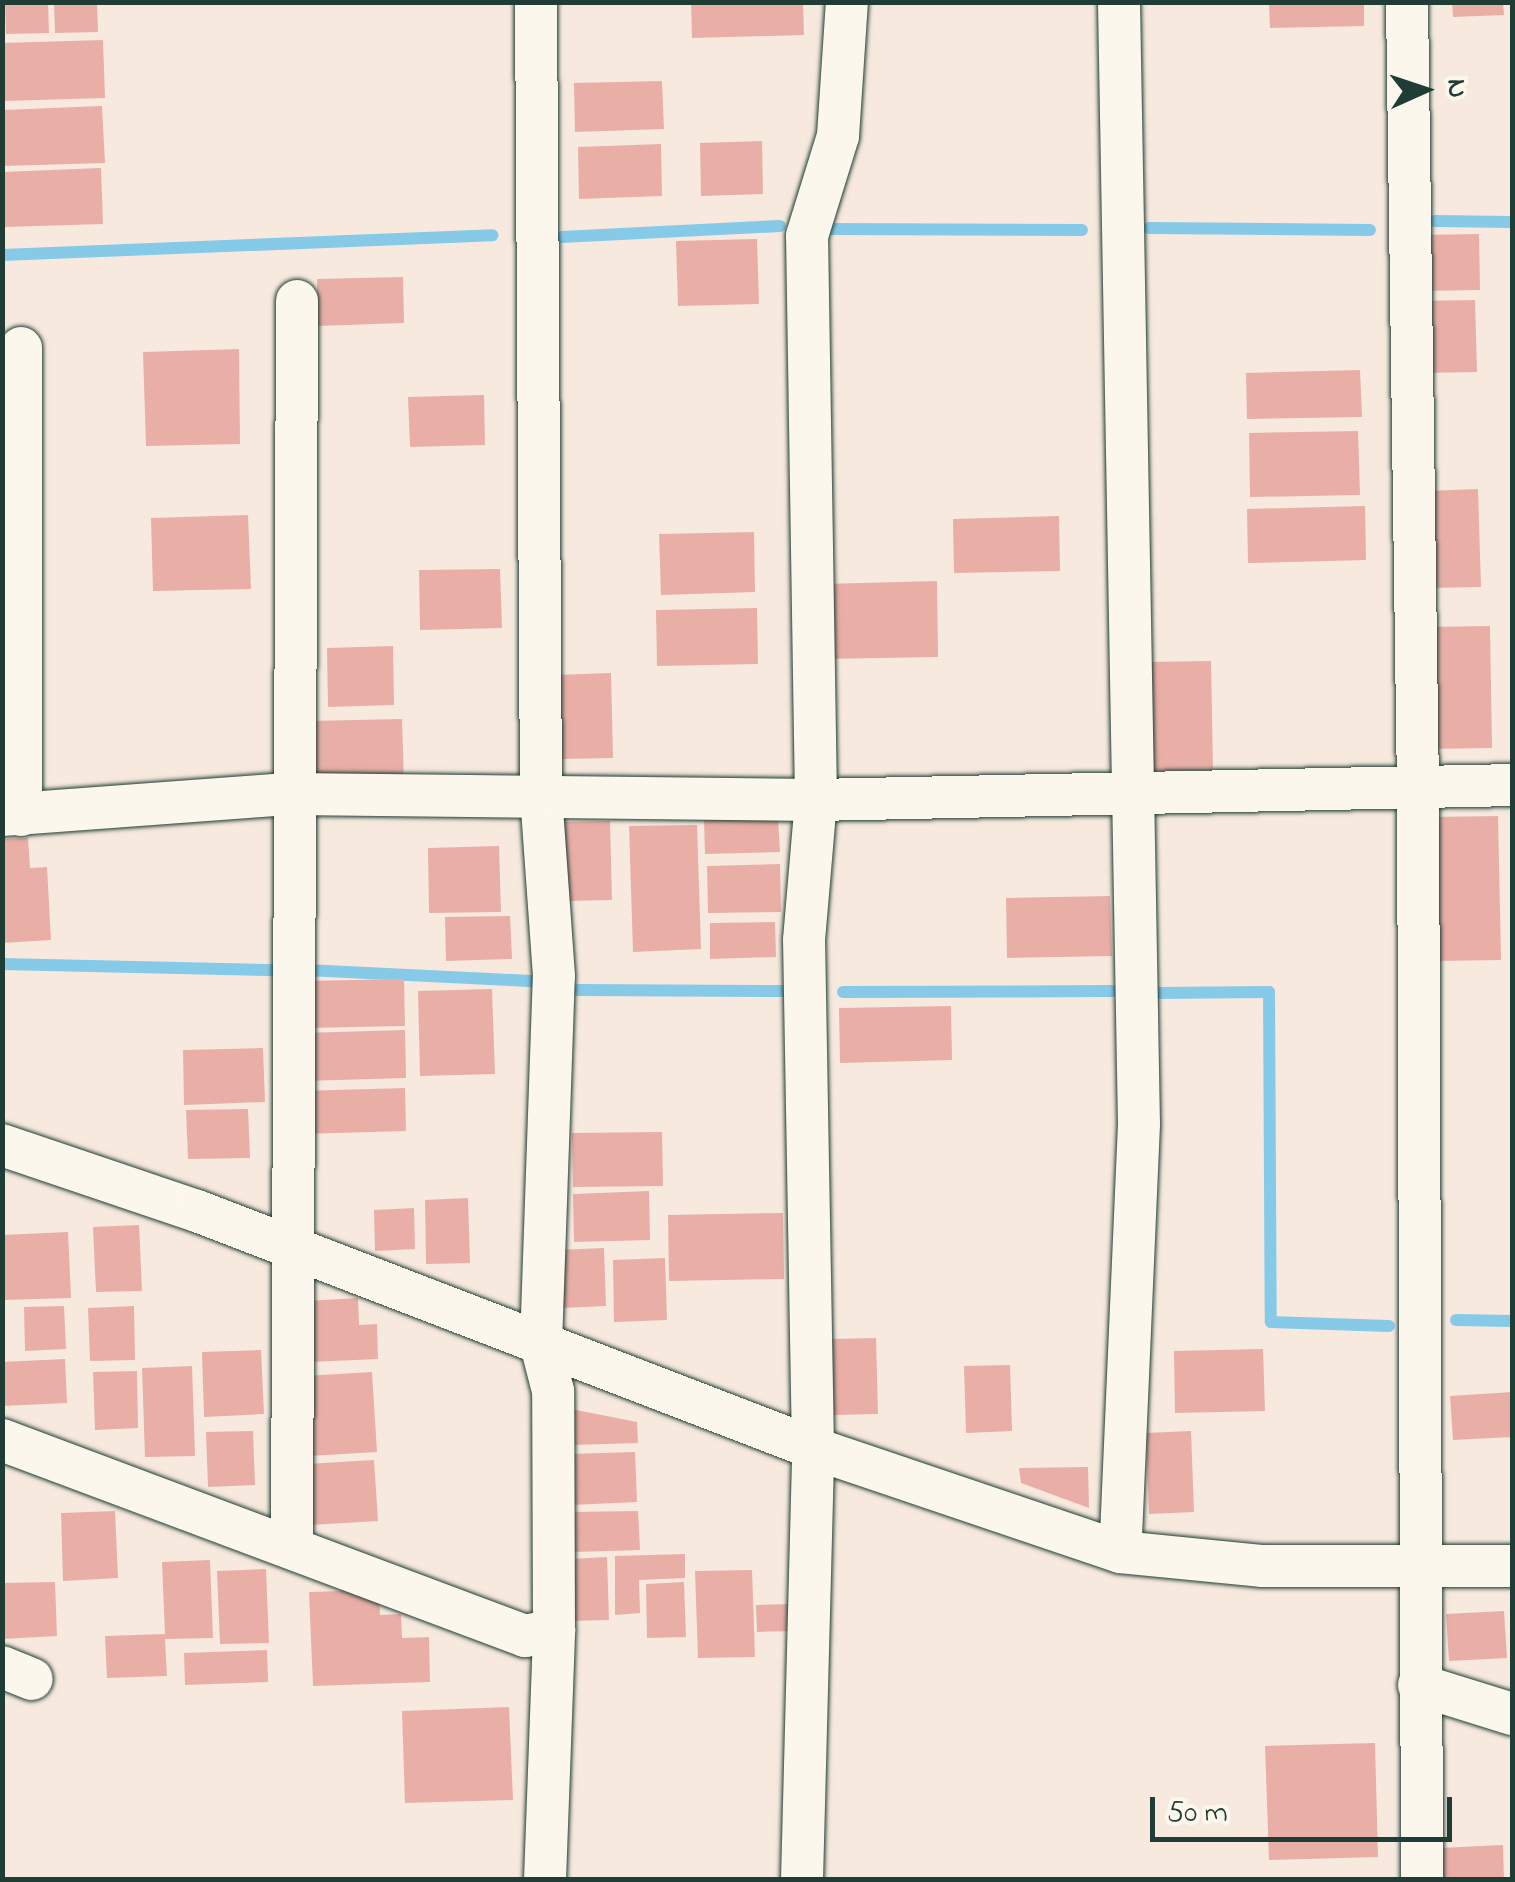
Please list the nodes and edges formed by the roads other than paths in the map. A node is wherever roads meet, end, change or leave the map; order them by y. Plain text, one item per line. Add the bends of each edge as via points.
1 (536, 2) edge
2 (847, 2) edge
3 (1120, 2) edge
4 (1407, 2) edge
5 (297, 301) dead end
6 (21, 348) dead end
7 (1512, 785) edge
8 (1418, 786) junction
9 (292, 794) junction
10 (1134, 794) junction
11 (542, 796) junction
12 (816, 800) junction
13 (12, 815) edge
14 (2, 1145) edge
15 (292, 1248) junction
16 (542, 1344) junction
17 (2, 1440) edge
18 (813, 1448) junction
19 (292, 1548) junction
20 (1120, 1552) junction
21 (1512, 1566) edge
22 (1422, 1567) junction
23 (554, 1630) junction
24 (1419, 1685) junction
25 (1512, 1714) edge
26 (545, 1880) edge
27 (802, 1880) edge
28 (1422, 1880) edge

1 - 11 street
2 - 12 street via 838,136 808,236
3 - 10 street
4 - 8 street
5 - 9 street
6 - 13 street
7 - 8 street
8 - 10 street
8 - 22 street
9 - 11 street
9 - 13 street
9 - 15 street
10 - 12 street
10 - 20 street via 1139,1124
11 - 12 street
11 - 16 street via 554,976
12 - 18 street via 804,940
14 - 15 street
15 - 16 street
15 - 19 street
16 - 18 street
16 - 23 street via 552,1391
17 - 19 street
18 - 20 street
18 - 27 street
19 - 23 street via 525,1636
20 - 22 street via 1263,1566
21 - 22 street
22 - 24 street
23 - 26 street
24 - 25 street
24 - 28 street

